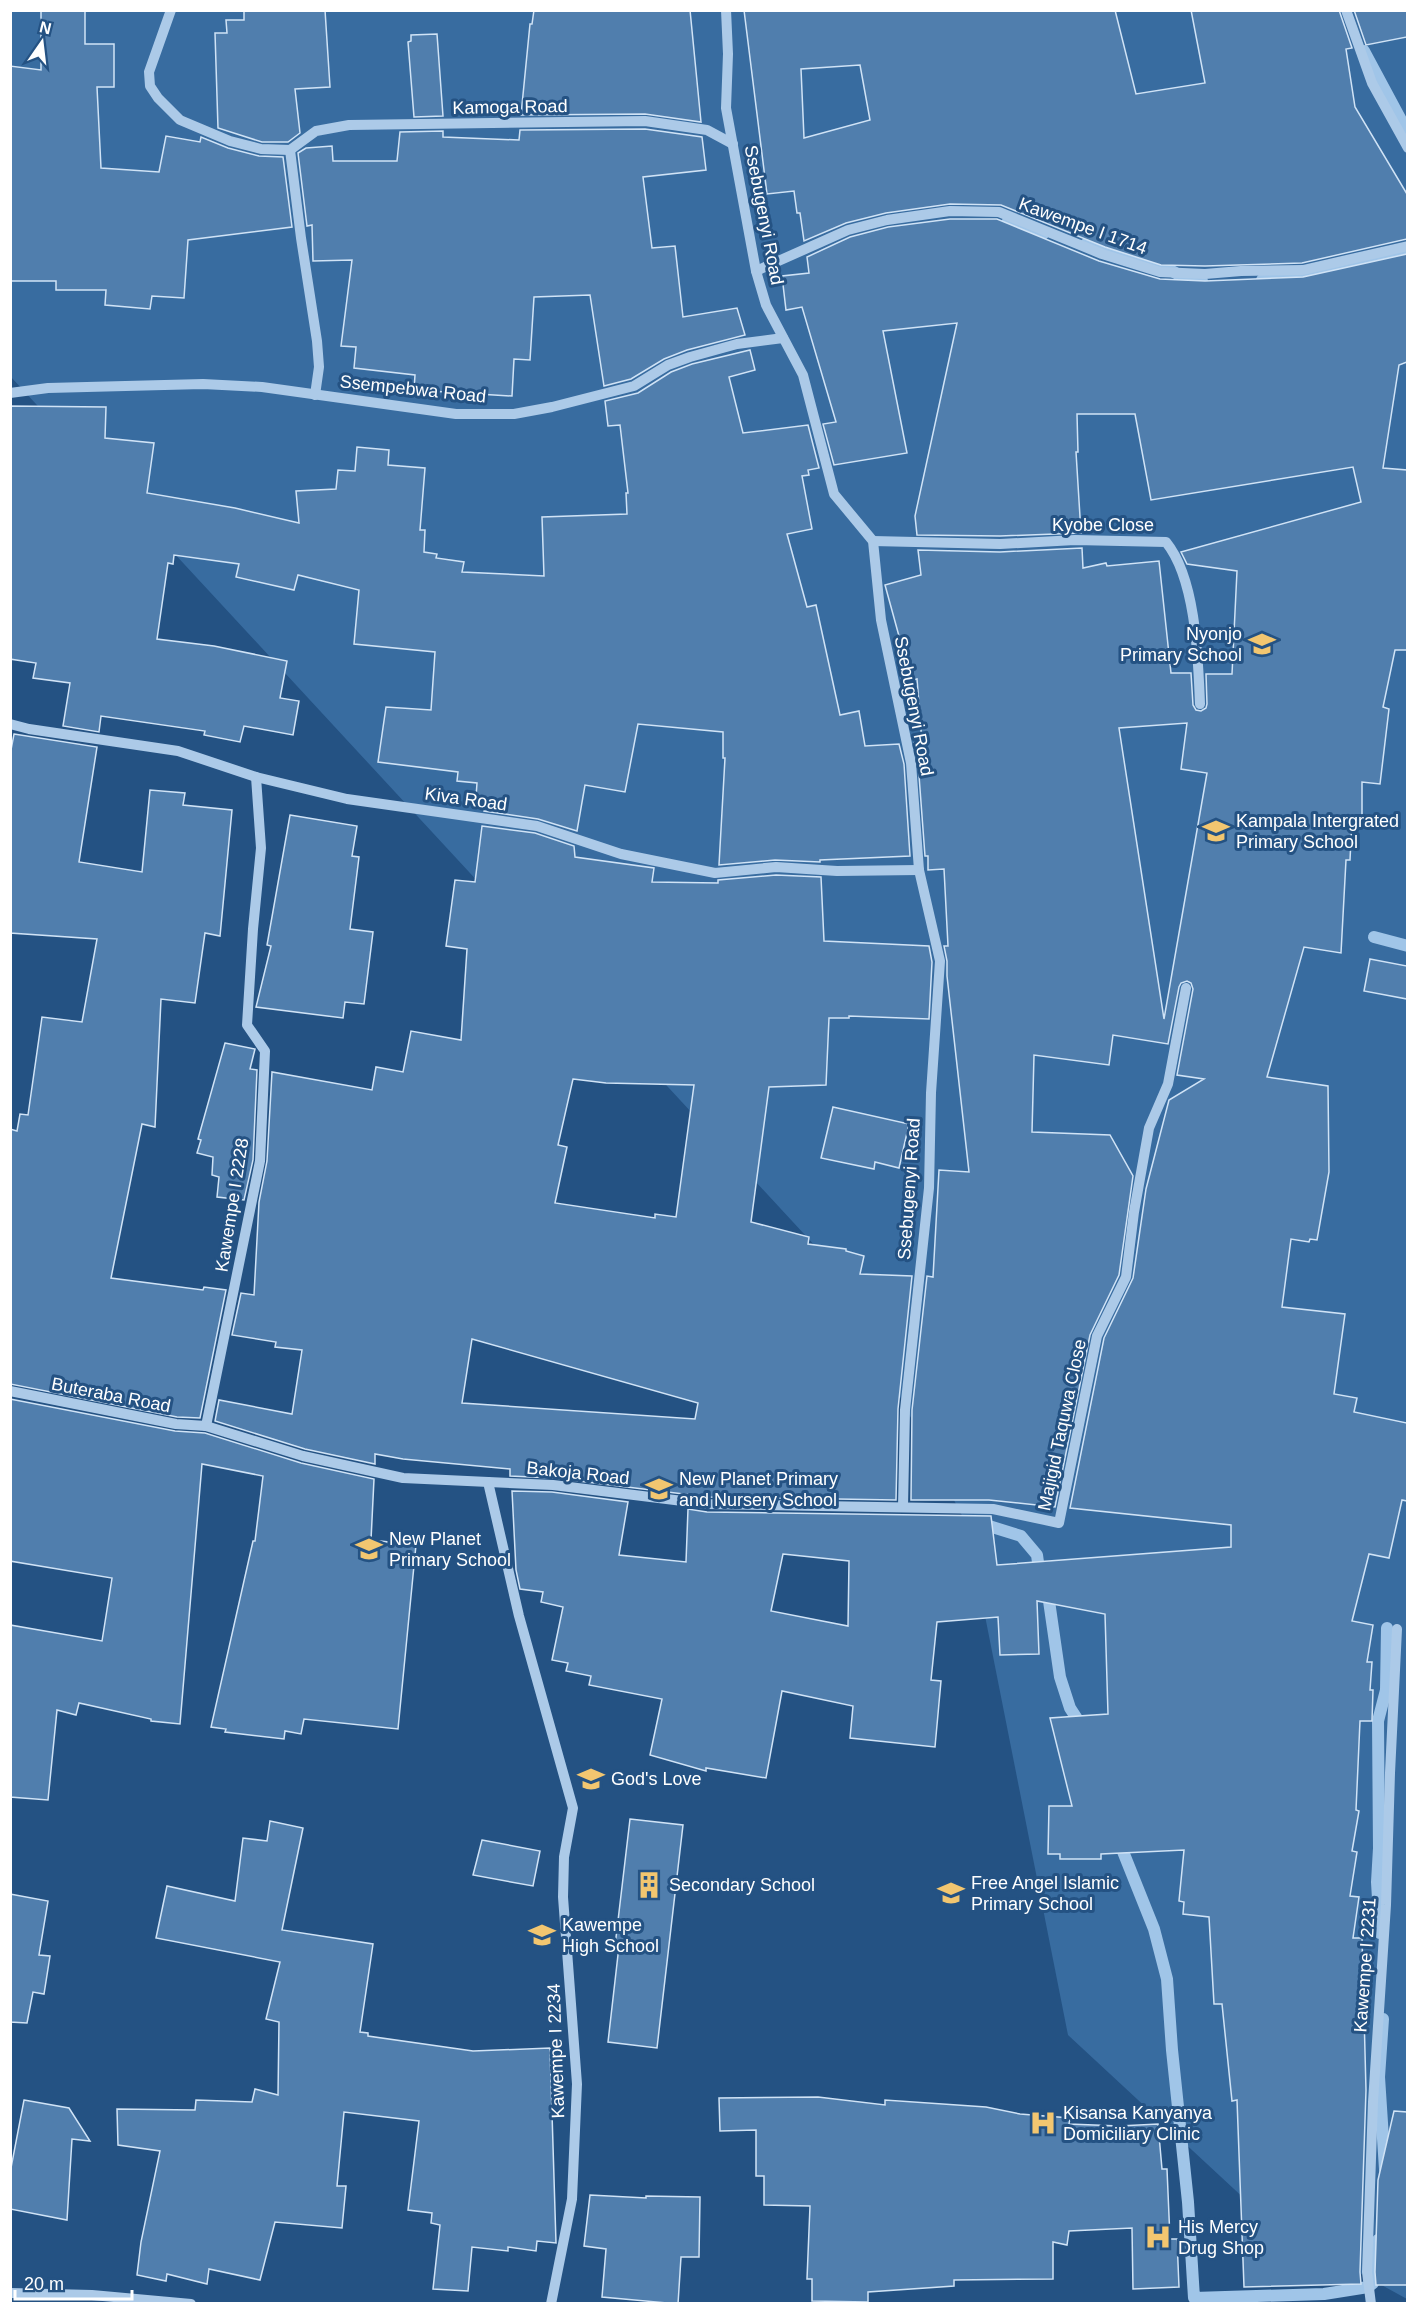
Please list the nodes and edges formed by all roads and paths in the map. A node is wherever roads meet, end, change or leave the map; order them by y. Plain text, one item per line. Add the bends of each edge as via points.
1 (171, 10) edge
2 (726, 10) edge
3 (1346, 10) edge
4 (733, 144) junction
5 (1407, 148) edge
6 (290, 150) junction
7 (1407, 246) edge
8 (756, 271) junction
9 (783, 338) junction
10 (10, 393) edge
11 (315, 395) junction
12 (873, 541) junction
13 (1200, 704) dead end
14 (10, 724) edge
15 (256, 777) junction
16 (919, 870) junction
17 (1186, 988) dead end
18 (10, 1391) edge
19 (206, 1426) junction
20 (488, 1482) junction
21 (903, 1508) junction
22 (1059, 1523) joint
23 (1397, 1629) dead end
24 (10, 2293) edge
25 (191, 2304) edge
26 (551, 2304) edge
27 (1371, 2304) edge

1 - 6 street via 149,72 150,86 158,98 180,120 230,141 261,149
2 - 4 street, Ssebugenyi Road via 726,108
3 - 5 street via 1371,83
4 - 6 street, Kamoga Road via 707,130 645,122 349,125 316,131
4 - 8 street, Ssebugenyi Road
6 - 11 street, Ssempebwa Road via 317,341
7 - 8 street, Kawempe I 1714 via 1303,270 1160,272 1102,254 999,212 950,211 887,220 848,231
8 - 9 street, Ssebugenyi Road via 766,306
9 - 11 street, Ssempebwa Road via 700,354 668,365 634,386 514,414 456,414
9 - 12 street, Ssebugenyi Road via 803,375 834,494
10 - 11 street, Ssempebwa Road via 48,388 203,384
12 - 13 street, Kyobe Close via 1166,542 1175,554 1192,607
12 - 16 street, Ssebugenyi Road via 881,620 911,763
14 - 15 street, Kiva Road via 178,751
15 - 16 street, Kiva Road via 347,799 537,826 621,854 715,873 776,867
15 - 19 street, Kawempe I 2228 via 261,848 247,1025 265,1051 260,1161
16 - 21 street, Ssebugenyi Road via 940,961 929,1188 905,1410
17 - 22 street, Majigid Taquwa Close via 1168,1084 1149,1128 1126,1277 1097,1336
18 - 19 street, Buteraba Road via 176,1424
19 - 20 street, Bakoja Road via 303,1456 403,1478
20 - 21 street, Bakoja Road via 553,1485 708,1504
20 - 26 street, Kawempe I 2234 via 519,1616 573,1808 564,1857 563,1897 578,2084 572,2199
21 - 22 street, Bakoja Road via 993,1509
23 - 27 street, Kawempe I 2231 via 1386,1905 1373,2102 1367,2272
24 - 25 street

